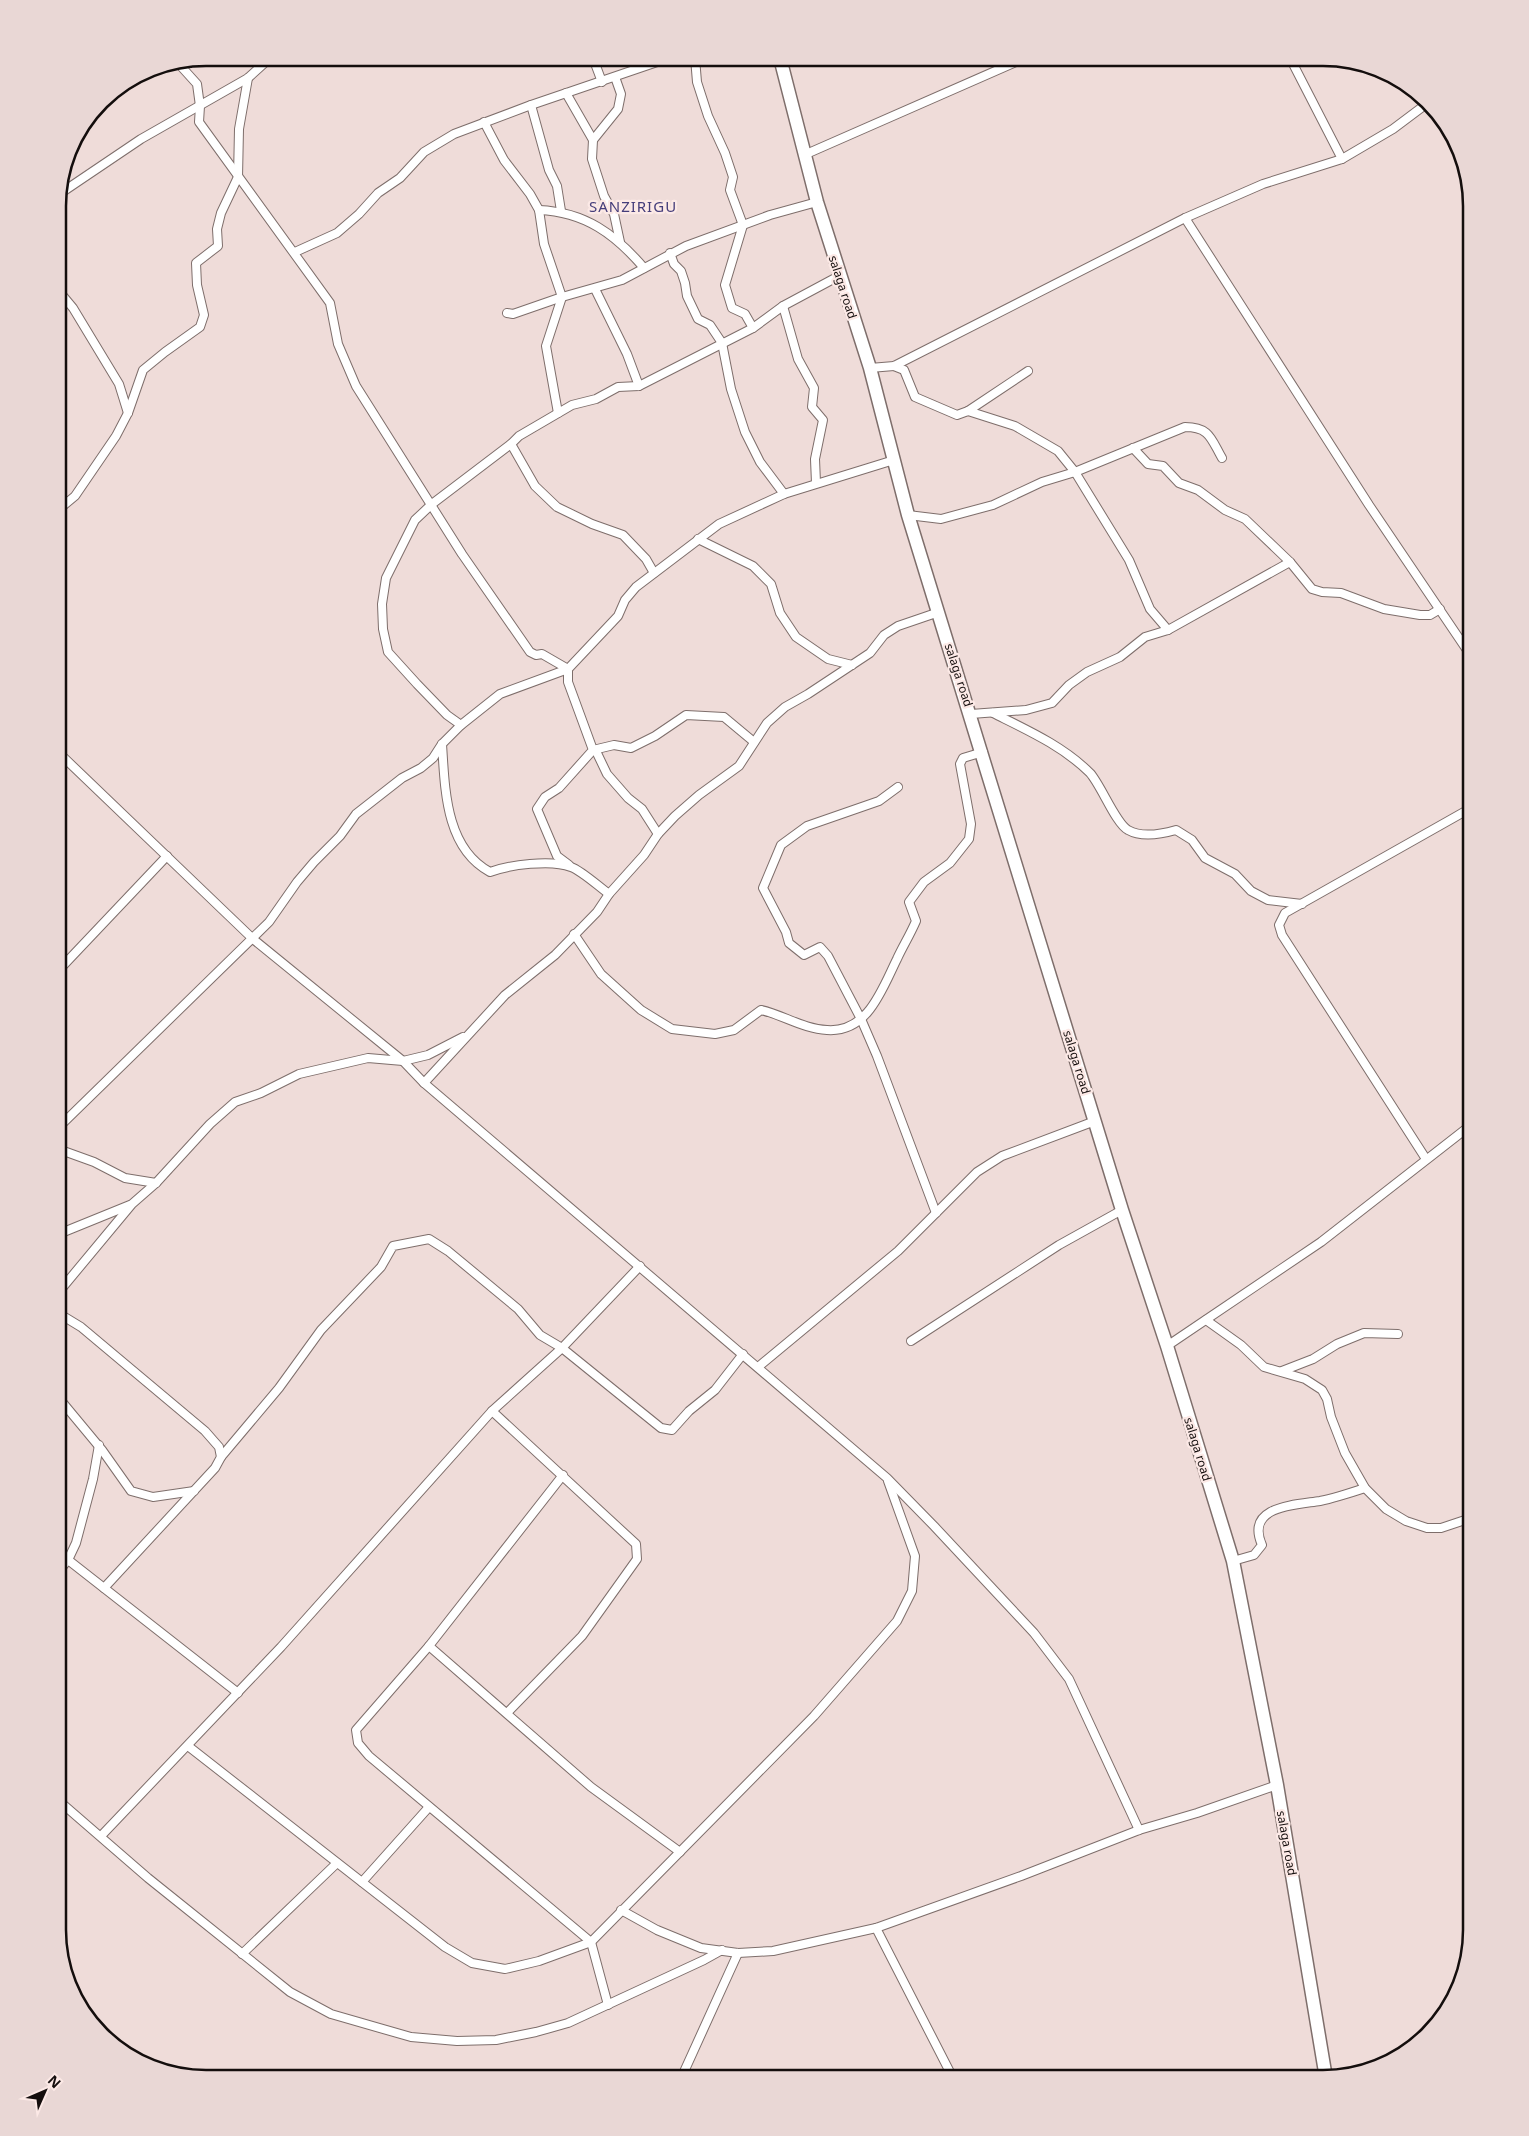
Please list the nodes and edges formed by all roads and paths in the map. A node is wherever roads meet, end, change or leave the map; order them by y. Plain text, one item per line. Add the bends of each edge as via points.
1 (261, 66) edge
2 (596, 66) edge
3 (645, 66) edge
4 (696, 66) edge
5 (782, 67) edge
6 (1005, 67) edge
7 (1295, 67) edge
8 (183, 68) edge
9 (615, 77) junction
10 (248, 78) junction
11 (602, 82) junction
12 (566, 93) junction
13 (531, 105) junction
14 (200, 106) junction
15 (1422, 107) edge
16 (484, 122) junction
17 (593, 140) junction
18 (804, 156) junction
19 (1342, 159) junction
20 (238, 177) junction
21 (67, 189) edge
22 (817, 202) junction
23 (539, 210) junction
24 (560, 211) junction
25 (1185, 218) junction
26 (743, 225) junction
27 (620, 242) junction
28 (295, 252) junction
29 (670, 253) junction
30 (644, 268) junction
31 (839, 276) junction
32 (595, 289) junction
33 (562, 298) junction
34 (67, 301) edge
35 (783, 306) junction
36 (507, 313) dead end
37 (753, 328) junction
38 (722, 343) junction
39 (894, 366) junction
40 (870, 368) junction
41 (1028, 371) dead end
42 (639, 386) junction
43 (968, 411) junction
44 (128, 412) junction
45 (558, 413) junction
46 (511, 444) junction
47 (1133, 448) junction
48 (1222, 458) dead end
49 (894, 460) junction
50 (1075, 472) junction
51 (816, 483) junction
52 (784, 494) junction
53 (67, 503) edge
54 (432, 504) junction
55 (908, 515) junction
56 (698, 540) junction
57 (1290, 562) junction
58 (654, 573) junction
59 (1440, 609) junction
60 (939, 612) junction
61 (1168, 630) junction
62 (1463, 643) edge
63 (852, 665) junction
64 (568, 669) junction
65 (993, 713) junction
66 (971, 714) junction
67 (460, 725) junction
68 (754, 742) junction
69 (442, 744) junction
70 (594, 751) junction
71 (983, 752) junction
72 (67, 760) edge
73 (898, 787) dead end
74 (1463, 813) edge
75 (658, 834) junction
76 (166, 856) junction
77 (571, 867) junction
78 (609, 894) junction
79 (1302, 904) junction
80 (574, 934) junction
81 (253, 939) junction
82 (67, 963) edge
83 (861, 1018) junction
84 (466, 1036) junction
85 (403, 1061) junction
86 (424, 1082) junction
87 (66, 1120) edge
88 (1095, 1121) junction
89 (1463, 1131) edge
90 (66, 1152) edge
91 (1426, 1159) junction
92 (156, 1183) junction
93 (132, 1204) junction
94 (1122, 1210) junction
95 (936, 1213) junction
96 (66, 1231) edge
97 (640, 1266) junction
98 (66, 1284) edge
99 (66, 1318) edge
100 (1206, 1320) junction
101 (1398, 1334) dead end
102 (911, 1341) dead end
103 (1167, 1346) junction
104 (562, 1348) junction
105 (743, 1354) junction
106 (758, 1367) junction
107 (1282, 1371) junction
108 (66, 1407) edge
109 (492, 1411) junction
110 (99, 1446) junction
111 (221, 1457) junction
112 (562, 1475) junction
113 (887, 1478) junction
114 (1365, 1488) junction
115 (194, 1491) junction
116 (1463, 1521) edge
117 (68, 1560) joint
118 (1233, 1561) junction
119 (104, 1588) junction
120 (429, 1646) junction
121 (238, 1693) junction
122 (507, 1714) junction
123 (188, 1746) junction
124 (1277, 1784) junction
125 (66, 1807) edge
126 (429, 1807) junction
127 (1139, 1830) junction
128 (101, 1836) junction
129 (680, 1852) junction
130 (337, 1862) junction
131 (362, 1882) junction
132 (621, 1910) junction
133 (876, 1928) junction
134 (591, 1942) junction
135 (722, 1950) junction
136 (738, 1953) junction
137 (242, 1954) junction
138 (608, 2005) junction
139 (686, 2069) edge
140 (948, 2070) edge
141 (1325, 2070) edge

1 - 10 street
2 - 11 street
3 - 9 street
4 - 26 street via 708,116 725,153 732,177 730,190
5 - 18 main road, salaga road
6 - 18 street
7 - 19 street
8 - 14 street via 197,84
9 - 11 street
9 - 17 street via 621,94 618,109
10 - 14 street
10 - 20 street via 239,128
11 - 12 street
12 - 13 street
12 - 17 street
13 - 16 street
13 - 24 street via 549,170 557,186
14 - 20 street via 199,122
14 - 21 street via 141,139
15 - 19 street via 1393,129
16 - 23 street via 504,160
16 - 28 street via 454,134 424,152 400,178 378,193 337,233
17 - 27 street via 592,158 604,196 614,214
18 - 22 main road, salaga road
19 - 25 street via 1263,184
20 - 28 street
20 - 44 street via 221,213 217,229 218,246 196,263 196,285 204,315 200,327 143,370
22 - 26 street
22 - 31 main road, salaga road
23 - 24 street
23 - 33 street via 544,244
24 - 27 street via 604,229
25 - 39 street
25 - 59 street
26 - 29 street
26 - 37 street via 726,285 732,308 745,314
27 - 30 street
28 - 54 street via 330,303 338,344 356,386
29 - 30 street
29 - 38 street via 686,282 687,296 698,319 710,325
30 - 32 street
31 - 35 street
31 - 40 main road, salaga road
32 - 33 street
32 - 42 street via 628,354
33 - 36 street via 513,314
33 - 45 street via 546,346
34 - 44 street via 119,384
35 - 37 street
35 - 51 street via 798,359 814,388 812,407 822,420 815,459
37 - 38 street
38 - 42 street
38 - 52 street via 731,389 745,432 760,462
39 - 40 street
39 - 43 street via 904,370 915,397 956,415
40 - 49 main road, salaga road
41 - 43 street
42 - 45 street via 618,387 596,399 572,404
43 - 50 street via 1015,426 1058,451
44 - 53 street via 116,436 75,496
45 - 46 street
46 - 54 street
46 - 58 street via 535,486 557,507 623,536 646,559
47 - 48 street via 1185,427 1197,427 1207,432
47 - 50 street
47 - 57 street via 1148,464 1163,466 1179,484 1198,490 1225,510 1245,519
49 - 51 street
49 - 55 main road, salaga road
50 - 55 street via 1042,482 993,505 941,519
50 - 61 street via 1128,560 1150,609
51 - 52 street
52 - 56 street via 719,524
54 - 64 street via 462,554 530,652 542,654
54 - 67 street via 415,520 386,578 383,629 388,652
55 - 60 main road, salaga road
56 - 58 street
56 - 63 street via 754,566 771,584 780,613 796,637 828,659
57 - 59 street via 1312,589 1341,593 1384,609 1420,615 1430,615
57 - 61 street
58 - 64 street via 636,587 618,616
59 - 62 street
60 - 63 street via 898,626
60 - 66 main road, salaga road
61 - 65 street via 1145,637 1120,657 1087,672 1052,703 1026,710
63 - 68 street via 785,707 767,723
64 - 67 street via 500,694
64 - 70 street via 568,682
65 - 66 street
65 - 79 street via 1050,742 1091,774 1126,830 1140,835 1176,830 1192,840 1205,858 1235,874 1251,891 1268,900
66 - 71 main road, salaga road
67 - 69 street
68 - 70 street via 724,716 686,716 631,748 614,745
68 - 75 street via 739,766 699,795
69 - 77 street via 444,782 453,827 477,865 490,872 502,867 547,863
69 - 81 street via 421,768 395,783 356,814
70 - 75 street via 607,774 642,809
70 - 77 street via 559,788 545,797 537,810 557,856
71 - 83 street via 963,758 960,764 971,824 969,840 950,862 924,882 909,902 916,921 878,999
71 - 88 main road, salaga road
72 - 76 street
73 - 83 street via 879,801 807,826 780,845 763,888 789,943 804,956 820,946
74 - 79 street
75 - 78 street
76 - 81 street
76 - 82 street
77 - 78 street
78 - 80 street via 597,912
79 - 91 street via 1285,913 1279,924 1282,935
80 - 83 street via 601,974 641,1010 672,1029 715,1034 734,1030 761,1010 811,1028 828,1030 845,1029
80 - 84 street via 505,995
81 - 85 street
81 - 87 street
83 - 95 street
84 - 85 street via 428,1055
84 - 86 street
85 - 86 street
85 - 92 street via 368,1058 322,1068 299,1074 235,1102 210,1124
86 - 97 street
88 - 94 main road, salaga road
88 - 95 street via 1002,1156 977,1172
89 - 91 street
90 - 92 street via 125,1178
91 - 100 street via 1322,1242
92 - 93 street
93 - 96 street
93 - 98 street
94 - 102 street via 1059,1245
94 - 103 main road, salaga road
95 - 106 street via 898,1251
97 - 104 street
97 - 105 street
99 - 111 street via 205,1431 218,1447
100 - 103 street
100 - 107 street via 1242,1345 1264,1367
101 - 107 street via 1364,1333
103 - 118 main road, salaga road
104 - 105 street via 661,1428 672,1430 715,1390
104 - 109 street
104 - 111 street via 540,1335 518,1309 429,1239 393,1246 381,1267 321,1330 279,1388
105 - 106 street
106 - 113 street
107 - 114 street via 1305,1379 1322,1390 1345,1453
108 - 110 street
109 - 112 street
109 - 121 street
110 - 115 street via 131,1491 153,1497
110 - 117 street via 76,1543
111 - 115 street
112 - 120 street
112 - 122 street via 636,1544 637,1559 582,1636
113 - 127 street via 1034,1633 1069,1679
113 - 129 street via 915,1556 912,1591 897,1621 814,1716
114 - 116 street via 1386,1509 1406,1521 1428,1528 1441,1528
114 - 118 street via 1294,1504 1263,1517 1258,1526 1262,1545 1254,1555
115 - 119 street
117 - 119 street
118 - 124 main road, salaga road
119 - 121 street
120 - 122 street
120 - 126 street via 356,1730 358,1743 369,1756
121 - 123 street
122 - 129 street via 591,1787
123 - 128 street
123 - 130 street
124 - 127 street
124 - 141 main road, salaga road
125 - 128 street
126 - 131 street
126 - 134 street
127 - 133 street
128 - 137 street
129 - 132 street
130 - 131 street
130 - 137 street
131 - 134 street via 445,1947 472,1963 505,1969 539,1961
132 - 134 street
132 - 135 street via 657,1930 701,1948
133 - 136 street via 773,1951
133 - 140 street
134 - 138 street
135 - 136 street
135 - 138 street
136 - 139 street
137 - 138 street via 290,1992 331,2014 411,2037 496,2040 568,2022

